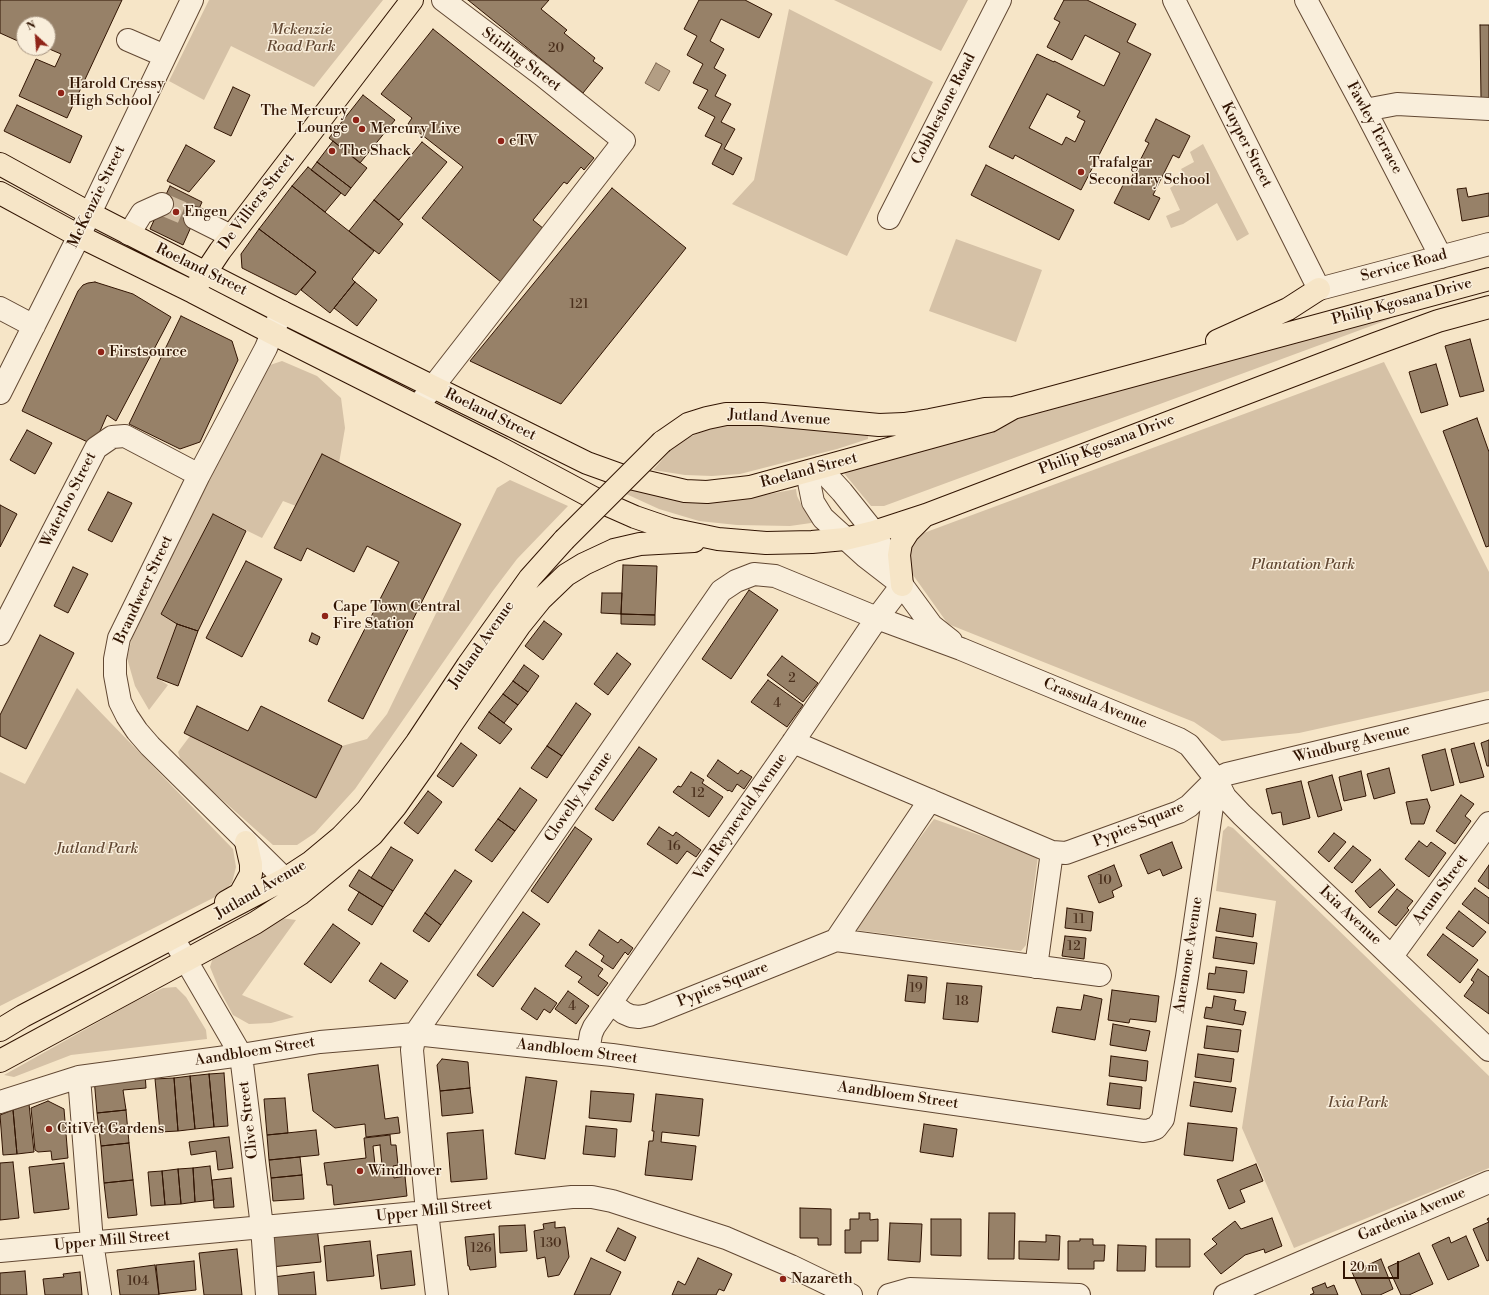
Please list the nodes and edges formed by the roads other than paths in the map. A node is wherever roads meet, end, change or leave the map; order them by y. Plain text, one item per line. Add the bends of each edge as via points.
1 (192, 0) edge
2 (412, 0) edge
3 (443, 0) edge
4 (1000, 0) edge
5 (1174, 0) edge
6 (1306, 0) edge
7 (128, 40) dead end
8 (165, 56) junction
9 (1489, 109) edge
10 (1365, 110) junction
11 (599, 120) junction
12 (626, 122) dead end
13 (0, 164) edge
14 (0, 193) edge
15 (162, 204) dead end
16 (89, 213) junction
17 (196, 218) tunnel mouth
18 (889, 218) dead end
19 (128, 234) junction
20 (79, 236) junction
21 (231, 236) junction
22 (1489, 244) edge
23 (1441, 257) junction
24 (206, 272) junction
25 (1489, 279) edge
26 (1319, 289) junction
27 (194, 292) junction
28 (1489, 307) edge
29 (0, 308) edge
30 (282, 312) junction
31 (34, 326) junction
32 (272, 333) junction
33 (1164, 366) junction
34 (433, 387) junction
35 (0, 393) edge
36 (418, 406) junction
37 (1013, 408) junction
38 (813, 470) junction
39 (199, 475) junction
40 (926, 515) junction
41 (874, 532) junction
42 (718, 539) junction
43 (845, 539) junction
44 (754, 574) joint
45 (902, 585) junction
46 (877, 618) junction
47 (0, 634) edge
48 (961, 649) junction
49 (1489, 711) edge
50 (793, 742) junction
51 (1216, 779) junction
52 (930, 800) junction
53 (1489, 823) edge
54 (246, 842) junction
55 (1052, 852) junction
56 (293, 886) junction
57 (200, 925) junction
58 (173, 938) junction
59 (836, 940) junction
60 (1392, 956) junction
61 (186, 961) junction
62 (1036, 966) junction
63 (1100, 975) dead end
64 (611, 1003) junction
65 (0, 1030) edge
66 (415, 1034) junction
67 (1489, 1050) edge
68 (588, 1052) junction
69 (241, 1055) junction
70 (0, 1061) edge
71 (79, 1077) junction
72 (0, 1102) edge
73 (1156, 1128) joint
74 (1489, 1182) edge
75 (427, 1212) junction
76 (262, 1227) junction
77 (92, 1242) junction
78 (0, 1251) edge
79 (100, 1295) edge
80 (267, 1295) edge
81 (437, 1295) edge
82 (851, 1295) edge
83 (890, 1295) edge
84 (1080, 1295) edge
85 (1225, 1295) edge

1 - 8 street, McKenzie Street
2 - 21 main road, De Villiers Street
3 - 11 street, Stirling Street
4 - 18 street, Cobblestone Road
5 - 26 street, Kuyper Street
6 - 10 street, Fawley Terrace
7 - 8 street
8 - 16 street, McKenzie Street
9 - 10 street via 1398,104
10 - 23 street, Fawley Terrace
11 - 12 street via 615,125
11 - 34 street, Stirling Street via 624,141
13 - 16 main road, Roeland Street
14 - 20 main road, Roeland Street
15 - 19 street via 142,213
16 - 19 main road, Roeland Street
16 - 20 street, McKenzie Street
17 - 21 street
19 - 24 main road, Roeland Street
20 - 27 main road, Roeland Street
20 - 31 street, McKenzie Street
21 - 24 main road, De Villiers Street
22 - 23 street, Service Road
23 - 26 street, Service Road
24 - 27 main road, De Villiers Street
24 - 30 main road, Roeland Street
25 - 33 main road, Philip Kgosana Drive
26 - 33 main road via 1288,309
27 - 32 main road, Roeland Street
28 - 40 main road, Philip Kgosana Drive via 1375,344
29 - 31 street
30 - 32 street, Brandweer Street
30 - 34 main road, Roeland Street
31 - 35 street, McKenzie Street
32 - 36 main road, Roeland Street
32 - 39 street, Brandweer Street
33 - 37 main road, Philip Kgosana Drive
34 - 36 street
34 - 38 main road, Roeland Street via 587,463 626,477 685,491 707,492 750,487
36 - 42 main road, Roeland Street via 601,502 670,529
37 - 38 main road, Roeland Street via 990,421
37 - 56 main road, Jutland Avenue, bridge via 985,409 910,423 879,425 762,414 726,414 688,424 662,442 564,540 530,578 367,810 341,837 311,862
38 - 41 street, Crassula Avenue via 850,501
38 - 43 street, Crassula Avenue via 816,507
39 - 47 street, Waterloo Street via 125,436 112,437 96,448
39 - 54 street, Brandweer Street via 120,638 115,659 115,675 120,702 137,731
40 - 41 main road, Philip Kgosana Drive
40 - 45 main road via 908,532 901,543 899,555
41 - 43 main road, Philip Kgosana Drive
41 - 45 street, Crassula Avenue
42 - 43 main road, Philip Kgosana Drive via 766,543
42 - 56 main road, Jutland Avenue via 640,544 614,550 584,564 558,582 520,625 396,806 372,835
43 - 45 street, Crassula Avenue
44 - 46 street, Crassula Avenue via 775,576
44 - 66 street, Clovelly Avenue via 736,581 721,591
45 - 46 street, Van Reyneveld Avenue
45 - 48 street, Crassula Avenue via 932,626
46 - 48 street, Crassula Avenue
46 - 50 street, Van Reyneveld Avenue
48 - 51 street, Crassula Avenue via 1179,738 1189,744
49 - 51 street, Windburg Avenue via 1227,774
50 - 52 street, Pypies Square
50 - 64 street, Van Reyneveld Avenue
51 - 55 street, Pypies Square via 1189,806 1179,812 1073,851
51 - 60 street, Ixia Avenue via 1226,797 1242,815
51 - 73 street, Anemone Avenue via 1163,1119
52 - 55 street, Pypies Square
52 - 59 street
53 - 60 street, Arum Street
54 - 56 street, Brandweer Street
54 - 57 main road via 251,874 246,884 240,894 206,914
55 - 62 street
56 - 57 main road, Jutland Avenue
56 - 61 main road, Jutland Avenue via 256,923
57 - 58 main road, Jutland Avenue
58 - 61 street, Clive Street
58 - 65 main road, Jutland Avenue
59 - 62 street, Pypies Square
59 - 64 street, Pypies Square via 649,1015 631,1016
60 - 67 street, Ixia Avenue
61 - 69 street, Clive Street
61 - 70 main road, Jutland Avenue
62 - 63 street, Pypies Square
64 - 68 street, Van Reyneveld Avenue via 592,1030
66 - 68 street, Aandbloem Street
66 - 69 street, Aandbloem Street via 320,1042
66 - 75 street via 412,1050
68 - 73 street, Aandbloem Street via 1144,1131
69 - 71 street, Aandbloem Street
69 - 76 street, Clive Street
71 - 72 street, Aandbloem Street
71 - 77 street
74 - 85 street, Gardenia Avenue
75 - 76 street, Upper Mill Street
75 - 81 street
75 - 82 street, Upper Mill Street via 592,1197 612,1201 726,1238
76 - 77 street, Upper Mill Street
76 - 80 street, Clive Street
77 - 78 street, Upper Mill Street
77 - 79 street
83 - 84 street via 910,1289

